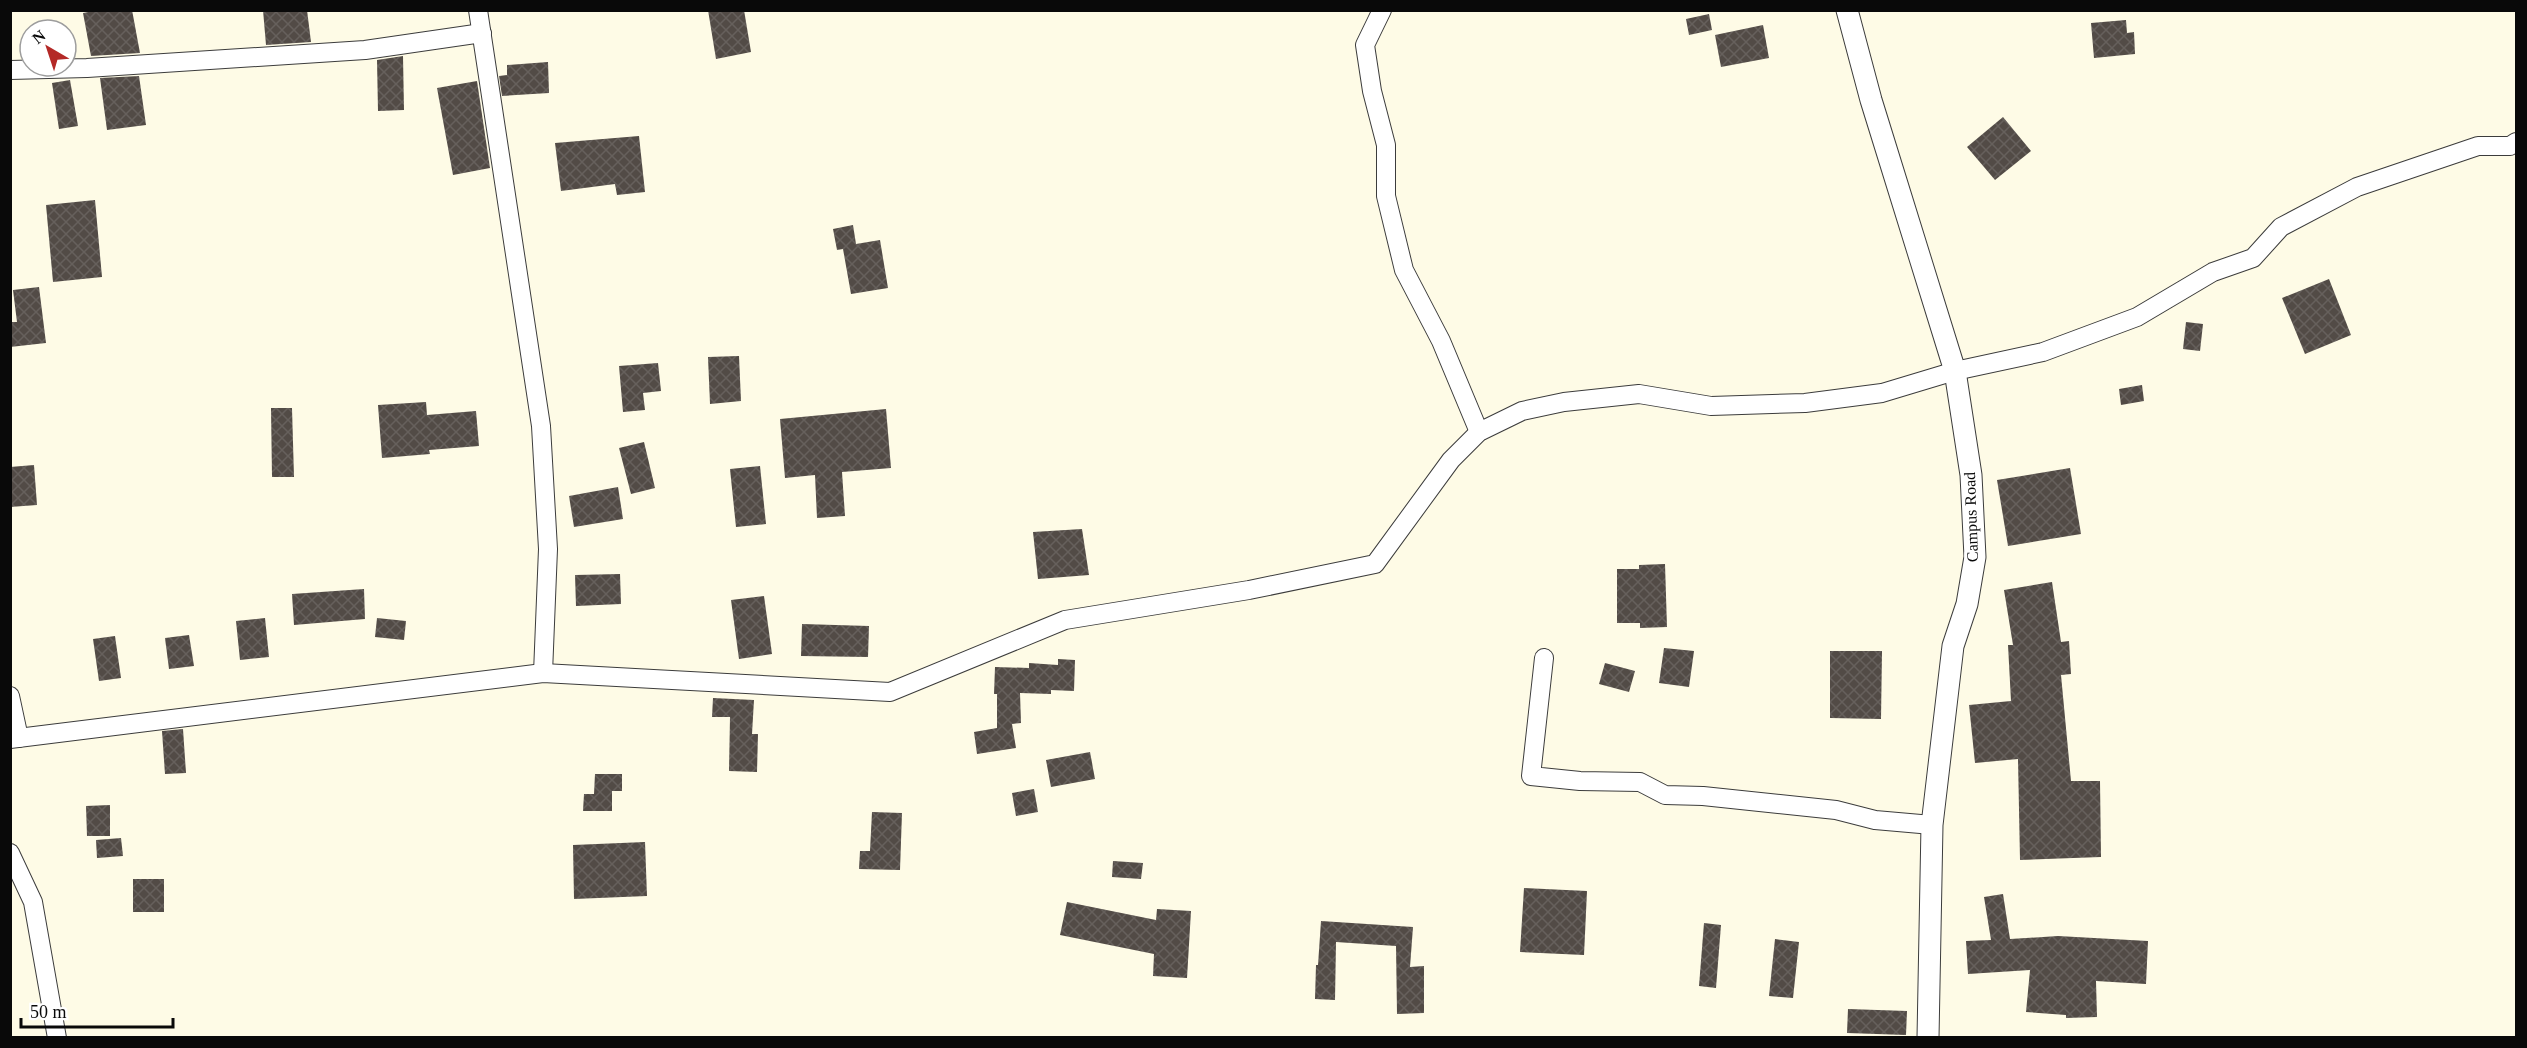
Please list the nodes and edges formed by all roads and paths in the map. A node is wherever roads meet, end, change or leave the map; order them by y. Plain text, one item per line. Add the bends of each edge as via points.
1 (478, 10) edge
2 (1382, 10) edge
3 (1847, 10) edge
4 (482, 33) junction
5 (10, 70) edge
6 (2517, 142) edge
7 (1955, 371) junction
8 (1479, 432) junction
9 (1544, 658) dead end
10 (543, 673) junction
11 (10, 696) edge
12 (15, 738) edge
13 (1932, 825) junction
14 (10, 853) edge
15 (57, 1038) edge
16 (1928, 1038) edge

1 - 4 street
2 - 8 street via 1365,45 1386,145 1386,196 1404,270 1441,341
3 - 7 street, Campus Road
4 - 5 street via 365,50
4 - 10 street via 541,426 548,549
6 - 7 street via 2510,146 2478,146 2357,187 2281,227 2253,258 2213,272 2137,317 2043,352
7 - 8 street via 1882,393 1805,403 1711,406 1639,394 1564,402 1522,411
7 - 13 street, Campus Road via 1971,475 1976,557 1967,604 1953,646
8 - 10 street via 1451,460 1375,564 1249,590 1065,620 890,692
9 - 13 street via 1531,776 1640,782 1665,795 1836,810 1875,820
10 - 12 street
11 - 12 street
13 - 16 street, Campus Road
14 - 15 street via 33,902

